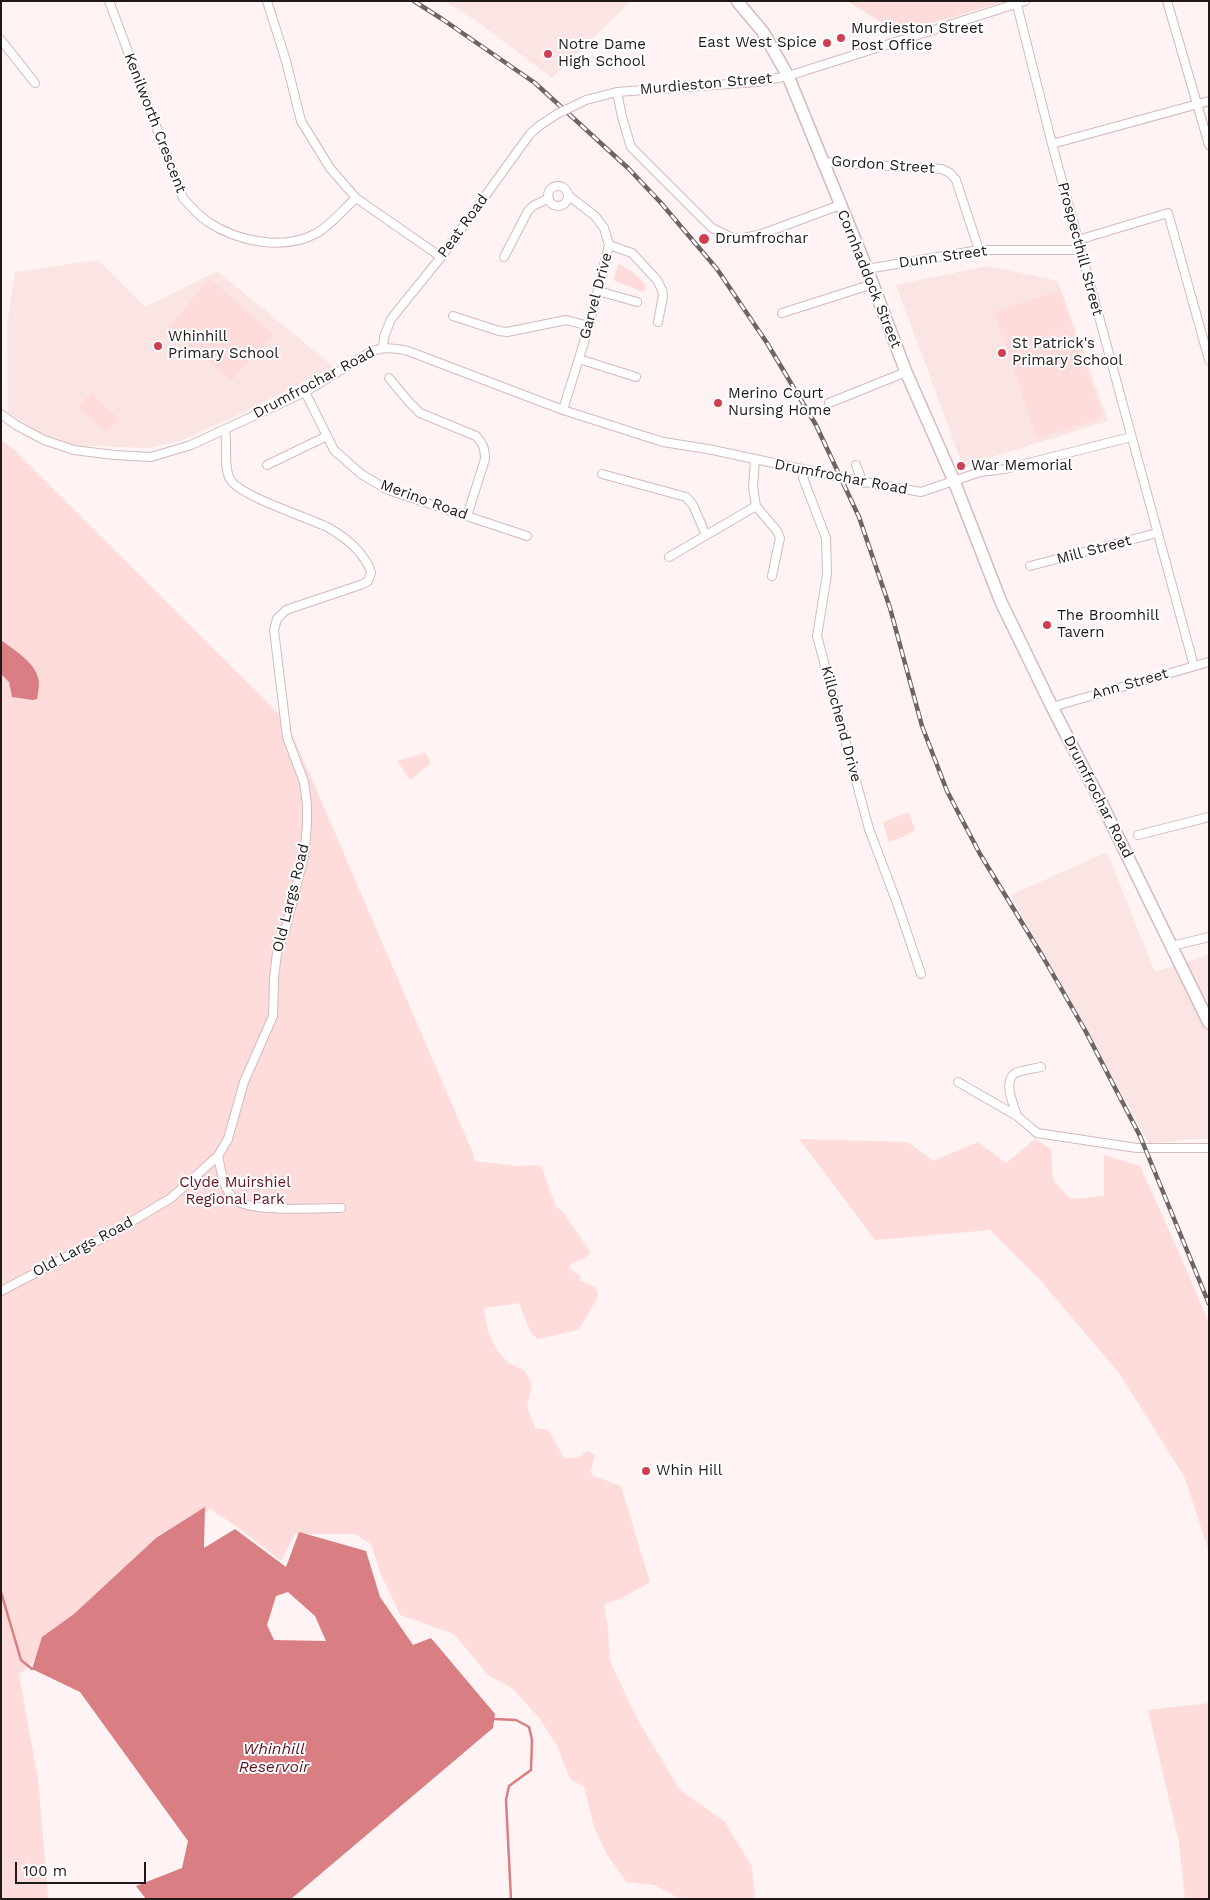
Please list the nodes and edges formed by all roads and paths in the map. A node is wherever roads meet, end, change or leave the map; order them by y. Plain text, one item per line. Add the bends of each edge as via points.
1 (109, 1) edge
2 (267, 1) edge
3 (737, 1) edge
4 (1167, 1) edge
5 (1021, 3) edge
6 (1, 40) edge
7 (788, 76) junction
8 (35, 83) dead end
9 (617, 92) junction
10 (586, 100) joint
11 (1209, 102) edge
12 (1197, 105) junction
13 (1052, 144) junction
14 (1209, 145) edge
15 (822, 162) junction
16 (568, 196) junction
17 (356, 198) junction
18 (549, 198) junction
19 (840, 205) junction
20 (1078, 240) junction
21 (609, 245) junction
22 (979, 250) junction
23 (1080, 250) junction
24 (504, 256) dead end
25 (440, 257) junction
26 (867, 269) junction
27 (873, 284) junction
28 (598, 291) junction
29 (638, 302) dead end
30 (782, 313) dead end
31 (454, 316) dead end
32 (658, 322) dead end
33 (589, 326) junction
34 (383, 347) junction
35 (579, 360) junction
36 (1209, 360) edge
37 (906, 372) junction
38 (636, 377) dead end
39 (389, 378) dead end
40 (305, 392) junction
41 (829, 403) dead end
42 (563, 410) junction
43 (1, 414) edge
44 (224, 430) junction
45 (327, 436) junction
46 (1131, 437) junction
47 (756, 460) junction
48 (267, 465) dead end
49 (856, 465) dead end
50 (807, 470) junction
51 (602, 474) dead end
52 (954, 481) junction
53 (861, 482) junction
54 (756, 506) junction
55 (467, 516) junction
56 (1157, 533) junction
57 (706, 535) junction
58 (527, 536) dead end
59 (669, 557) dead end
60 (1030, 566) dead end
61 (772, 576) dead end
62 (1209, 662) edge
63 (1194, 666) junction
64 (1052, 707) junction
65 (1209, 817) edge
66 (1138, 835) dead end
67 (1209, 937) edge
68 (1172, 946) junction
69 (921, 974) dead end
70 (1209, 1023) edge
71 (1041, 1067) dead end
72 (958, 1082) dead end
73 (1017, 1116) junction
74 (1209, 1148) edge
75 (218, 1156) junction
76 (341, 1208) dead end
77 (1, 1290) edge

1 - 17 street, Kenilworth Crescent via 183,198 195,212 209,223 237,236 273,244 316,234
2 - 17 street via 301,121 330,168
3 - 7 main road, Cornhaddock Street via 763,32
4 - 12 street
5 - 7 street, Murdieston Street
5 - 13 street, Prospecthill Street
6 - 8 street
7 - 9 street, Murdieston Street via 757,82
7 - 15 main road, Cornhaddock Street
9 - 10 street, Murdieston Street
9 - 19 street via 632,146 712,228 733,238 744,238
10 - 25 street, Peat Road, bridge via 557,114 530,134
11 - 12 street
12 - 13 street
12 - 14 street
13 - 20 street, Prospecthill Street
15 - 19 main road, Cornhaddock Street
15 - 22 street, Gordon Street via 942,169 950,173 956,180
16 - 18 street via 567,202 560,206
16 - 18 street via 565,188 557,186 550,190
16 - 21 street, Garvel Drive via 595,216 604,228
17 - 25 street
18 - 24 street via 528,211
19 - 26 main road, Cornhaddock Street
20 - 23 street, Prospecthill Street
20 - 36 street via 1168,213
21 - 28 street, Garvel Drive
21 - 32 street via 632,254 657,280 663,296
22 - 23 street, Dunn Street
22 - 26 street, Dunn Street
23 - 46 street, Prospecthill Street
25 - 34 street, Peat Road via 391,319
26 - 27 main road, Cornhaddock Street
27 - 30 street
27 - 37 main road, Cornhaddock Street
28 - 29 street
28 - 33 street, Garvel Drive
31 - 33 street via 507,332 566,320
33 - 35 street, Garvel Drive
34 - 40 street, Drumfrochar Road
34 - 42 street, Drumfrochar Road via 408,350
35 - 38 street
35 - 42 street, Garvel Drive
37 - 41 street
37 - 52 main road, Cornhaddock Street
39 - 55 street via 420,413 476,436 482,442 485,459
40 - 44 street, Drumfrochar Road
40 - 45 street, Merino Road
42 - 47 street, Drumfrochar Road via 663,442
43 - 44 street, Drumfrochar Road via 44,440 74,450 114,455 151,457 191,445
44 - 75 street, Old Largs Road via 231,480 243,491 328,528 355,547 371,573 363,584 286,610 277,619 274,630 287,737 304,782 307,805 304,856 277,953 273,1016 244,1082 228,1139
45 - 48 street
45 - 55 street, Merino Road via 334,450 346,462 388,490
46 - 52 street
46 - 56 street, Prospecthill Street
47 - 50 street, Drumfrochar Road
47 - 54 street via 753,487
49 - 53 street
50 - 53 street, Drumfrochar Road, bridge
50 - 69 street, Killochend Drive via 803,478 826,538 826,574 817,636 869,829
51 - 57 street via 686,497
52 - 53 street, Drumfrochar Road via 921,492
52 - 64 main road, Drumfrochar Road via 1001,602
54 - 57 street
54 - 61 street via 780,538
55 - 58 street, Merino Road
56 - 60 street, Mill Street
56 - 63 street, Prospecthill Street
57 - 59 street
62 - 63 street, Ann Street
63 - 64 street, Ann Street
64 - 68 main road, Drumfrochar Road
65 - 66 street
67 - 68 street
68 - 70 main road, Drumfrochar Road
71 - 73 street via 1015,1074 1012,1078 1009,1087
72 - 73 street
73 - 74 street via 1038,1133 1137,1148
75 - 76 street via 227,1189 235,1200 253,1207
75 - 77 street, Old Largs Road via 170,1198 114,1232

